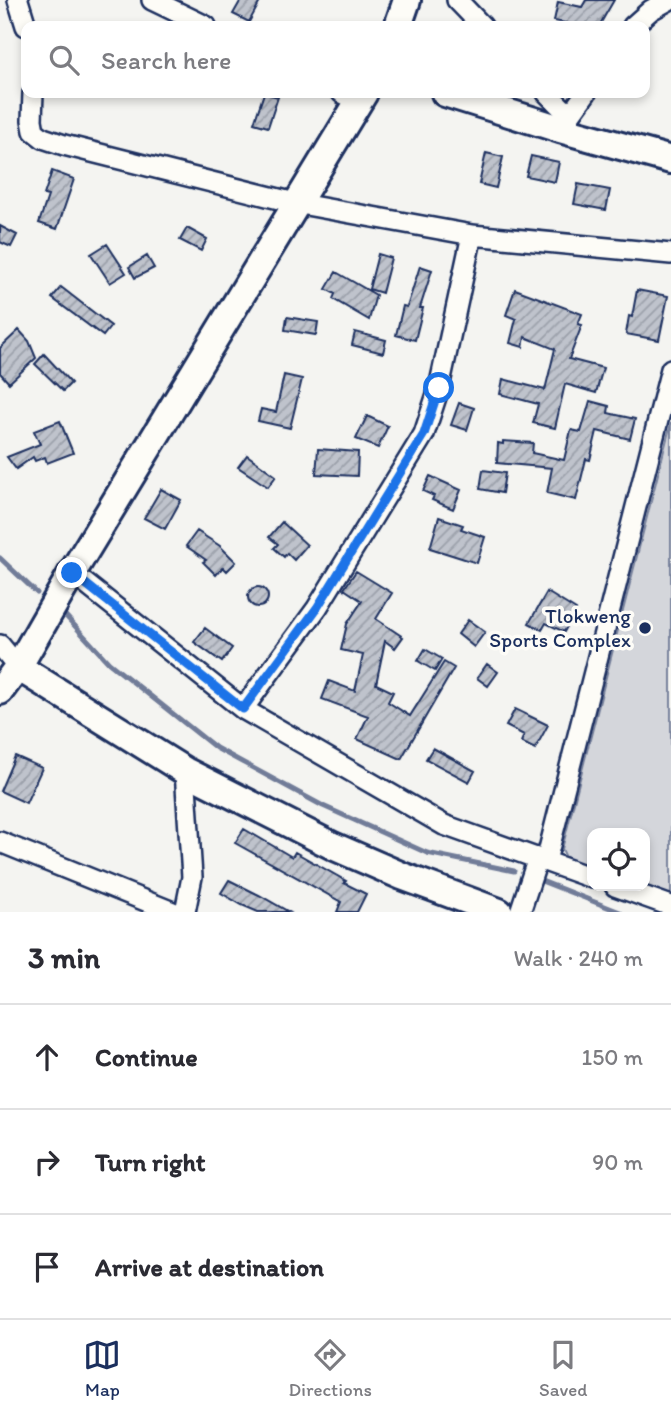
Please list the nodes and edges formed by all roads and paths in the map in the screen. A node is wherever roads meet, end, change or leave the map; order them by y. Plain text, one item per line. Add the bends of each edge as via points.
1 (18, 0) edge
2 (152, 0) edge
3 (407, 0) edge
4 (457, 0) edge
5 (669, 0) edge
6 (24, 21) edge
7 (196, 21) edge
8 (400, 21) edge
9 (477, 21) edge
10 (639, 21) edge
11 (33, 98) edge
12 (353, 98) edge
13 (465, 98) edge
14 (550, 98) edge
15 (582, 98) edge
16 (565, 123) junction
17 (671, 160) edge
18 (295, 204) junction
19 (472, 235) junction
20 (671, 254) edge
21 (671, 369) edge
22 (72, 573) junction
23 (0, 645) edge
24 (18, 667) junction
25 (0, 691) edge
26 (243, 709) junction
27 (185, 771) junction
28 (0, 842) edge
29 (542, 860) junction
30 (587, 876) edge
31 (629, 891) edge
32 (671, 906) edge
33 (173, 912) edge
34 (186, 912) edge
35 (499, 912) edge
36 (520, 912) edge

1 - 6 street
2 - 7 street
3 - 8 street
4 - 9 street
5 - 10 street
11 - 18 street via 34,131 43,138
12 - 18 street
13 - 16 street
14 - 16 street
15 - 16 street
16 - 17 street
18 - 19 street
18 - 22 street
19 - 20 street
19 - 26 street via 439,388 424,434 317,608
21 - 29 street
22 - 24 street
22 - 26 street
23 - 24 street
24 - 25 street
24 - 27 street
26 - 29 street via 444,825
27 - 34 street via 192,877
27 - 35 street via 333,846
28 - 33 street
29 - 30 street
29 - 36 street
31 - 32 street

